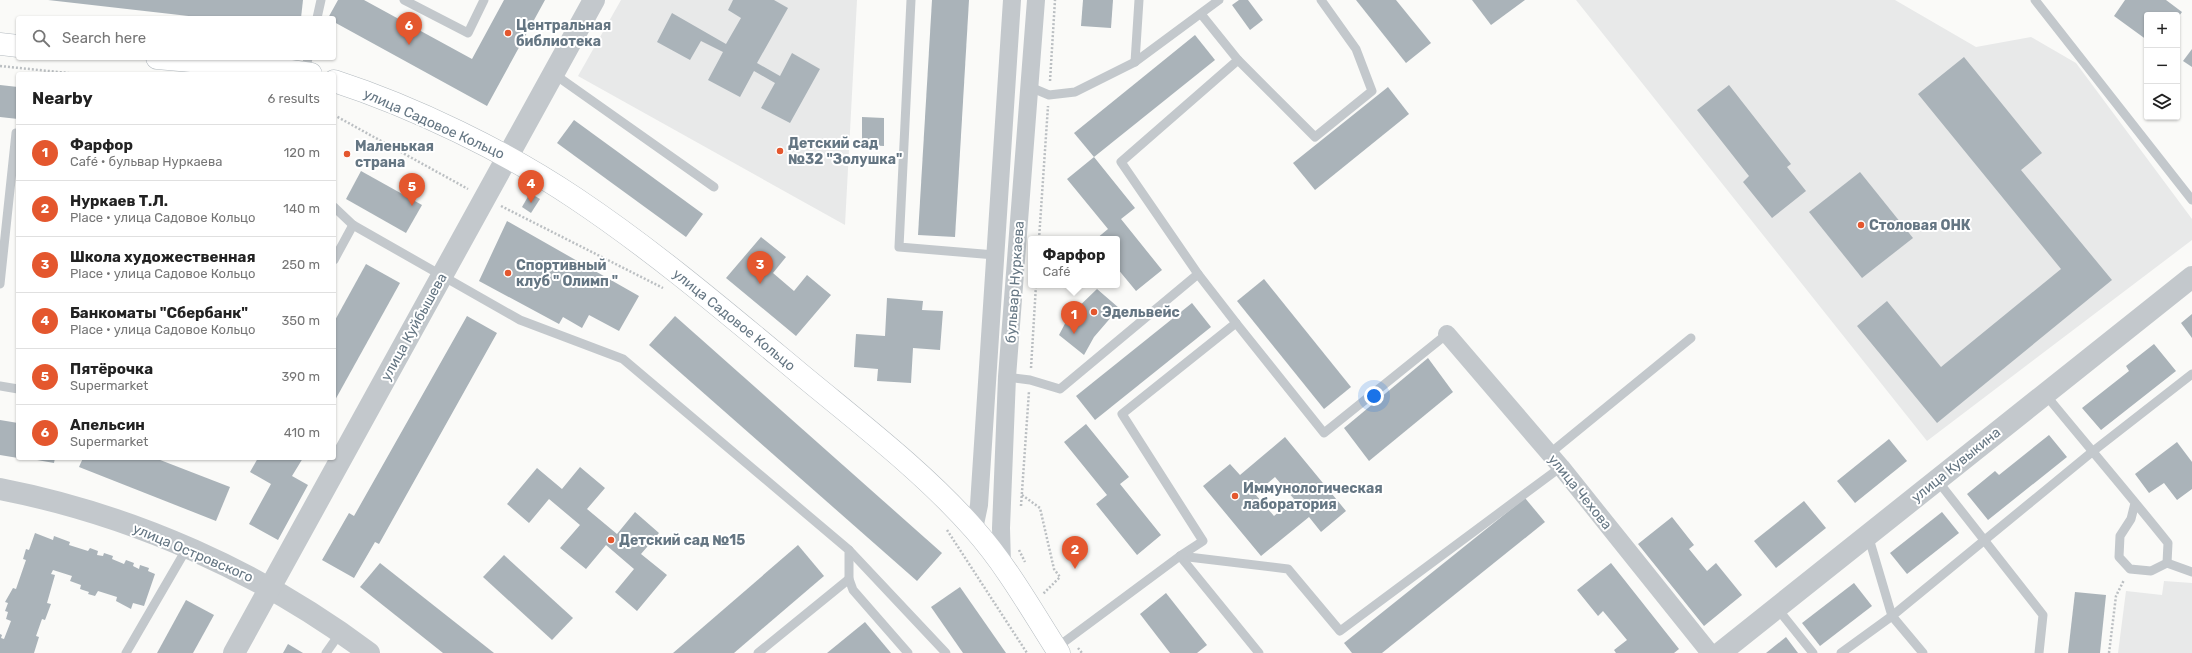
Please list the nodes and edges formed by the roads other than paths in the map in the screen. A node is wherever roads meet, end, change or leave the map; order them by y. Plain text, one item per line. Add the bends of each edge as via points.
1 (321, 0) edge
2 (404, 0) edge
3 (484, 0) edge
4 (594, 0) edge
5 (911, 0) edge
6 (1012, 0) edge
7 (1036, 0) edge
8 (1139, 0) edge
9 (1220, 0) edge
10 (1321, 0) edge
11 (2035, 0) edge
12 (1201, 14) junction
13 (317, 16) edge
14 (0, 44) edge
15 (16, 46) edge
16 (183, 60) edge
17 (1238, 60) junction
18 (1135, 62) junction
19 (307, 70) edge
20 (554, 74) junction
21 (336, 82) edge
22 (1030, 87) junction
23 (16, 133) edge
24 (508, 157) junction
25 (714, 187) dead end
26 (2192, 200) edge
27 (336, 209) edge
28 (353, 225) junction
29 (995, 255) junction
30 (336, 256) edge
31 (1198, 274) junction
32 (443, 275) junction
33 (2192, 277) edge
34 (0, 284) edge
35 (1236, 323) junction
36 (1447, 334) joint
37 (1691, 338) dead end
38 (2192, 374) edge
39 (1007, 377) junction
40 (0, 386) edge
41 (16, 389) edge
42 (2045, 394) junction
43 (2092, 452) junction
44 (1555, 461) junction
45 (1937, 480) junction
46 (0, 489) edge
47 (2136, 503) junction
48 (974, 528) junction
49 (1868, 535) junction
50 (1984, 540) junction
51 (187, 548) junction
52 (849, 550) junction
53 (1180, 556) junction
54 (2167, 563) junction
55 (1002, 564) junction
56 (2192, 572) edge
57 (849, 579) junction
58 (270, 588) junction
59 (1777, 608) junction
60 (1892, 616) junction
61 (340, 632) junction
62 (1061, 646) edge
63 (126, 653) edge
64 (234, 653) edge
65 (326, 653) edge
66 (369, 653) edge
67 (758, 653) edge
68 (908, 653) edge
69 (946, 653) edge
70 (1259, 653) edge
71 (1710, 653) edge
72 (1720, 653) edge
73 (1813, 653) edge
74 (1841, 653) edge
75 (1923, 653) edge
76 (2039, 653) edge

1 - 13 lane
2 - 3 lane via 468,33
4 - 20 street, улица Куйбышева
5 - 29 lane via 899,247
6 - 29 street, бульвар Нуркаева
7 - 22 street, бульвар Нуркаева
8 - 18 lane
9 - 12 lane
10 - 17 lane via 1356,49 1372,91 1315,137
11 - 26 lane
12 - 17 lane
12 - 18 lane
14 - 15 main road
16 - 19 main road
17 - 31 lane via 1121,162
18 - 22 lane via 1075,92 1049,95
20 - 24 street, улица Куйбышева
20 - 25 lane
21 - 24 main road, улица Садовое Кольцо via 416,113
22 - 39 street, бульвар Нуркаева
23 - 34 lane
24 - 32 street, улица Куйбышева
24 - 48 main road, улица Садовое Кольцо via 575,197 711,300 902,459
27 - 28 lane
28 - 30 lane
28 - 32 lane
29 - 48 street, бульвар Нуркаева via 979,505
31 - 35 lane
31 - 39 lane via 1060,389 1030,380
32 - 52 lane via 520,320 623,359
32 - 58 street, улица Куйбышева
33 - 42 street, улица Кувыкина
35 - 36 lane via 1324,433
35 - 53 lane via 1122,414 1203,541
36 - 44 street, улица Чехова
37 - 44 lane
38 - 43 lane
39 - 55 street, бульвар Нуркаева
40 - 41 lane
42 - 43 lane
42 - 45 street, улица Кувыкина
43 - 47 lane
43 - 50 lane
44 - 53 lane via 1340,630 1288,569
44 - 71 street, улица Чехова
45 - 49 street, улица Кувыкина
45 - 50 lane
46 - 51 street, улица Островского via 62,504 116,521
47 - 54 lane via 2168,543
47 - 54 lane via 2132,519 2120,536 2119,557 2130,569 2151,571
48 - 55 main road, улица Садовое Кольцо
49 - 59 street, улица Кувыкина
49 - 60 lane
50 - 60 lane
50 - 76 lane via 2043,614
51 - 58 street, улица Островского
51 - 63 lane
52 - 57 lane
52 - 69 lane
53 - 62 lane
53 - 70 lane
54 - 56 lane
55 - 62 main road, улица Садовое Кольцо
57 - 67 lane
57 - 68 lane via 853,590
58 - 61 street, улица Островского
58 - 64 street, улица Куйбышева
59 - 72 street, улица Кувыкина
59 - 73 lane
60 - 74 lane
60 - 75 lane
61 - 65 lane
61 - 66 street, улица Островского

